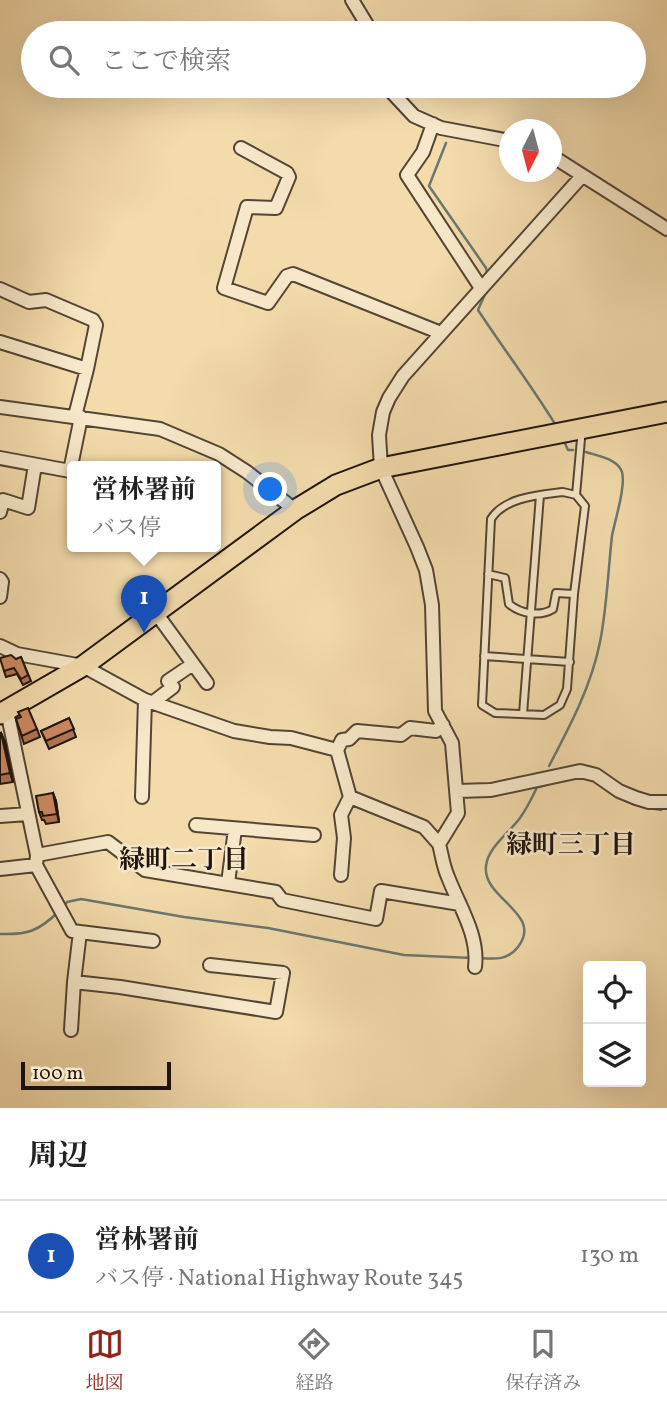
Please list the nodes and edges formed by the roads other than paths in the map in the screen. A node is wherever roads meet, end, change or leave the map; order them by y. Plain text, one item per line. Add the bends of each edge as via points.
1 (352, 0) edge
2 (365, 21) edge
3 (397, 98) edge
4 (433, 124) junction
5 (499, 139) edge
6 (241, 148) dead end
7 (562, 163) edge
8 (582, 176) junction
9 (667, 229) edge
10 (481, 288) junction
11 (0, 289) edge
12 (441, 333) junction
13 (0, 342) edge
14 (87, 369) junction
15 (3, 410) edge
16 (667, 412) edge
17 (78, 417) junction
18 (578, 428) junction
19 (0, 458) edge
20 (71, 461) edge
21 (35, 465) junction
22 (381, 468) junction
23 (67, 470) edge
24 (540, 495) junction
25 (576, 495) junction
26 (295, 510) junction
27 (0, 512) edge
28 (488, 574) junction
29 (0, 579) edge
30 (574, 594) junction
31 (0, 597) edge
32 (532, 612) junction
33 (156, 613) junction
34 (0, 646) edge
35 (484, 656) junction
36 (528, 660) junction
37 (570, 662) junction
38 (193, 664) junction
39 (83, 666) junction
40 (207, 682) dead end
41 (148, 701) junction
42 (3, 713) edge
43 (523, 714) junction
44 (443, 725) junction
45 (337, 750) junction
46 (457, 791) junction
47 (142, 797) dead end
48 (350, 797) junction
49 (667, 802) edge
50 (28, 814) junction
51 (0, 816) edge
52 (196, 825) dead end
53 (235, 829) junction
54 (314, 835) dead end
55 (439, 844) junction
56 (36, 860) junction
57 (0, 869) edge
58 (341, 875) dead end
59 (228, 883) junction
60 (460, 904) junction
61 (80, 932) junction
62 (153, 941) dead end
63 (210, 965) dead end
64 (475, 967) dead end
65 (74, 982) junction
66 (71, 1030) dead end

1 - 2 street
3 - 4 street via 414,116
4 - 5 street
4 - 10 street via 423,152 407,175
6 - 12 street via 289,177 276,208 247,207 224,288 228,292 268,303 293,274
7 - 8 street
8 - 9 street
8 - 10 street
10 - 12 street
11 - 14 street via 29,302 46,300 93,320 96,325
12 - 22 street via 389,398 379,435
13 - 14 street
14 - 17 street
15 - 17 street
16 - 18 highway
17 - 20 street
17 - 26 street via 160,429 195,442 247,472
18 - 22 highway
18 - 25 lane via 582,439
19 - 21 street
21 - 23 street
21 - 27 street via 28,508 2,500
22 - 26 highway via 336,485
22 - 44 street via 426,570 432,605 435,711
24 - 25 lane
24 - 28 lane via 509,503 491,519
24 - 32 lane
25 - 30 lane via 585,506
26 - 33 highway
28 - 32 lane via 505,578 509,604
28 - 35 lane
29 - 31 street
30 - 32 lane via 556,593 553,609 543,614
30 - 37 lane
32 - 36 lane
33 - 38 street
33 - 39 highway
34 - 39 street via 17,654
35 - 36 lane
35 - 43 lane via 482,705 495,713
36 - 37 lane
36 - 43 lane
37 - 43 lane via 560,705 544,715
38 - 40 street
38 - 41 street via 168,681 173,687
39 - 41 street
39 - 42 highway
41 - 45 street via 234,731
41 - 47 street
42 - 50 street
44 - 45 street via 436,731 410,728 401,735 357,731 342,740
44 - 46 street via 452,743
45 - 48 street
46 - 49 street via 491,790 580,771 636,798
46 - 55 street via 458,813
48 - 55 street via 424,827
48 - 58 street via 341,816
50 - 51 street
50 - 56 street
52 - 53 street
53 - 54 street
53 - 59 street
55 - 60 street
56 - 57 street
56 - 59 street via 108,842 145,870
56 - 61 street via 72,931
59 - 60 street via 276,892 282,900 376,919 381,891
60 - 64 street via 477,952
61 - 62 street
61 - 65 street
63 - 65 street via 283,973 276,1013
65 - 66 street

